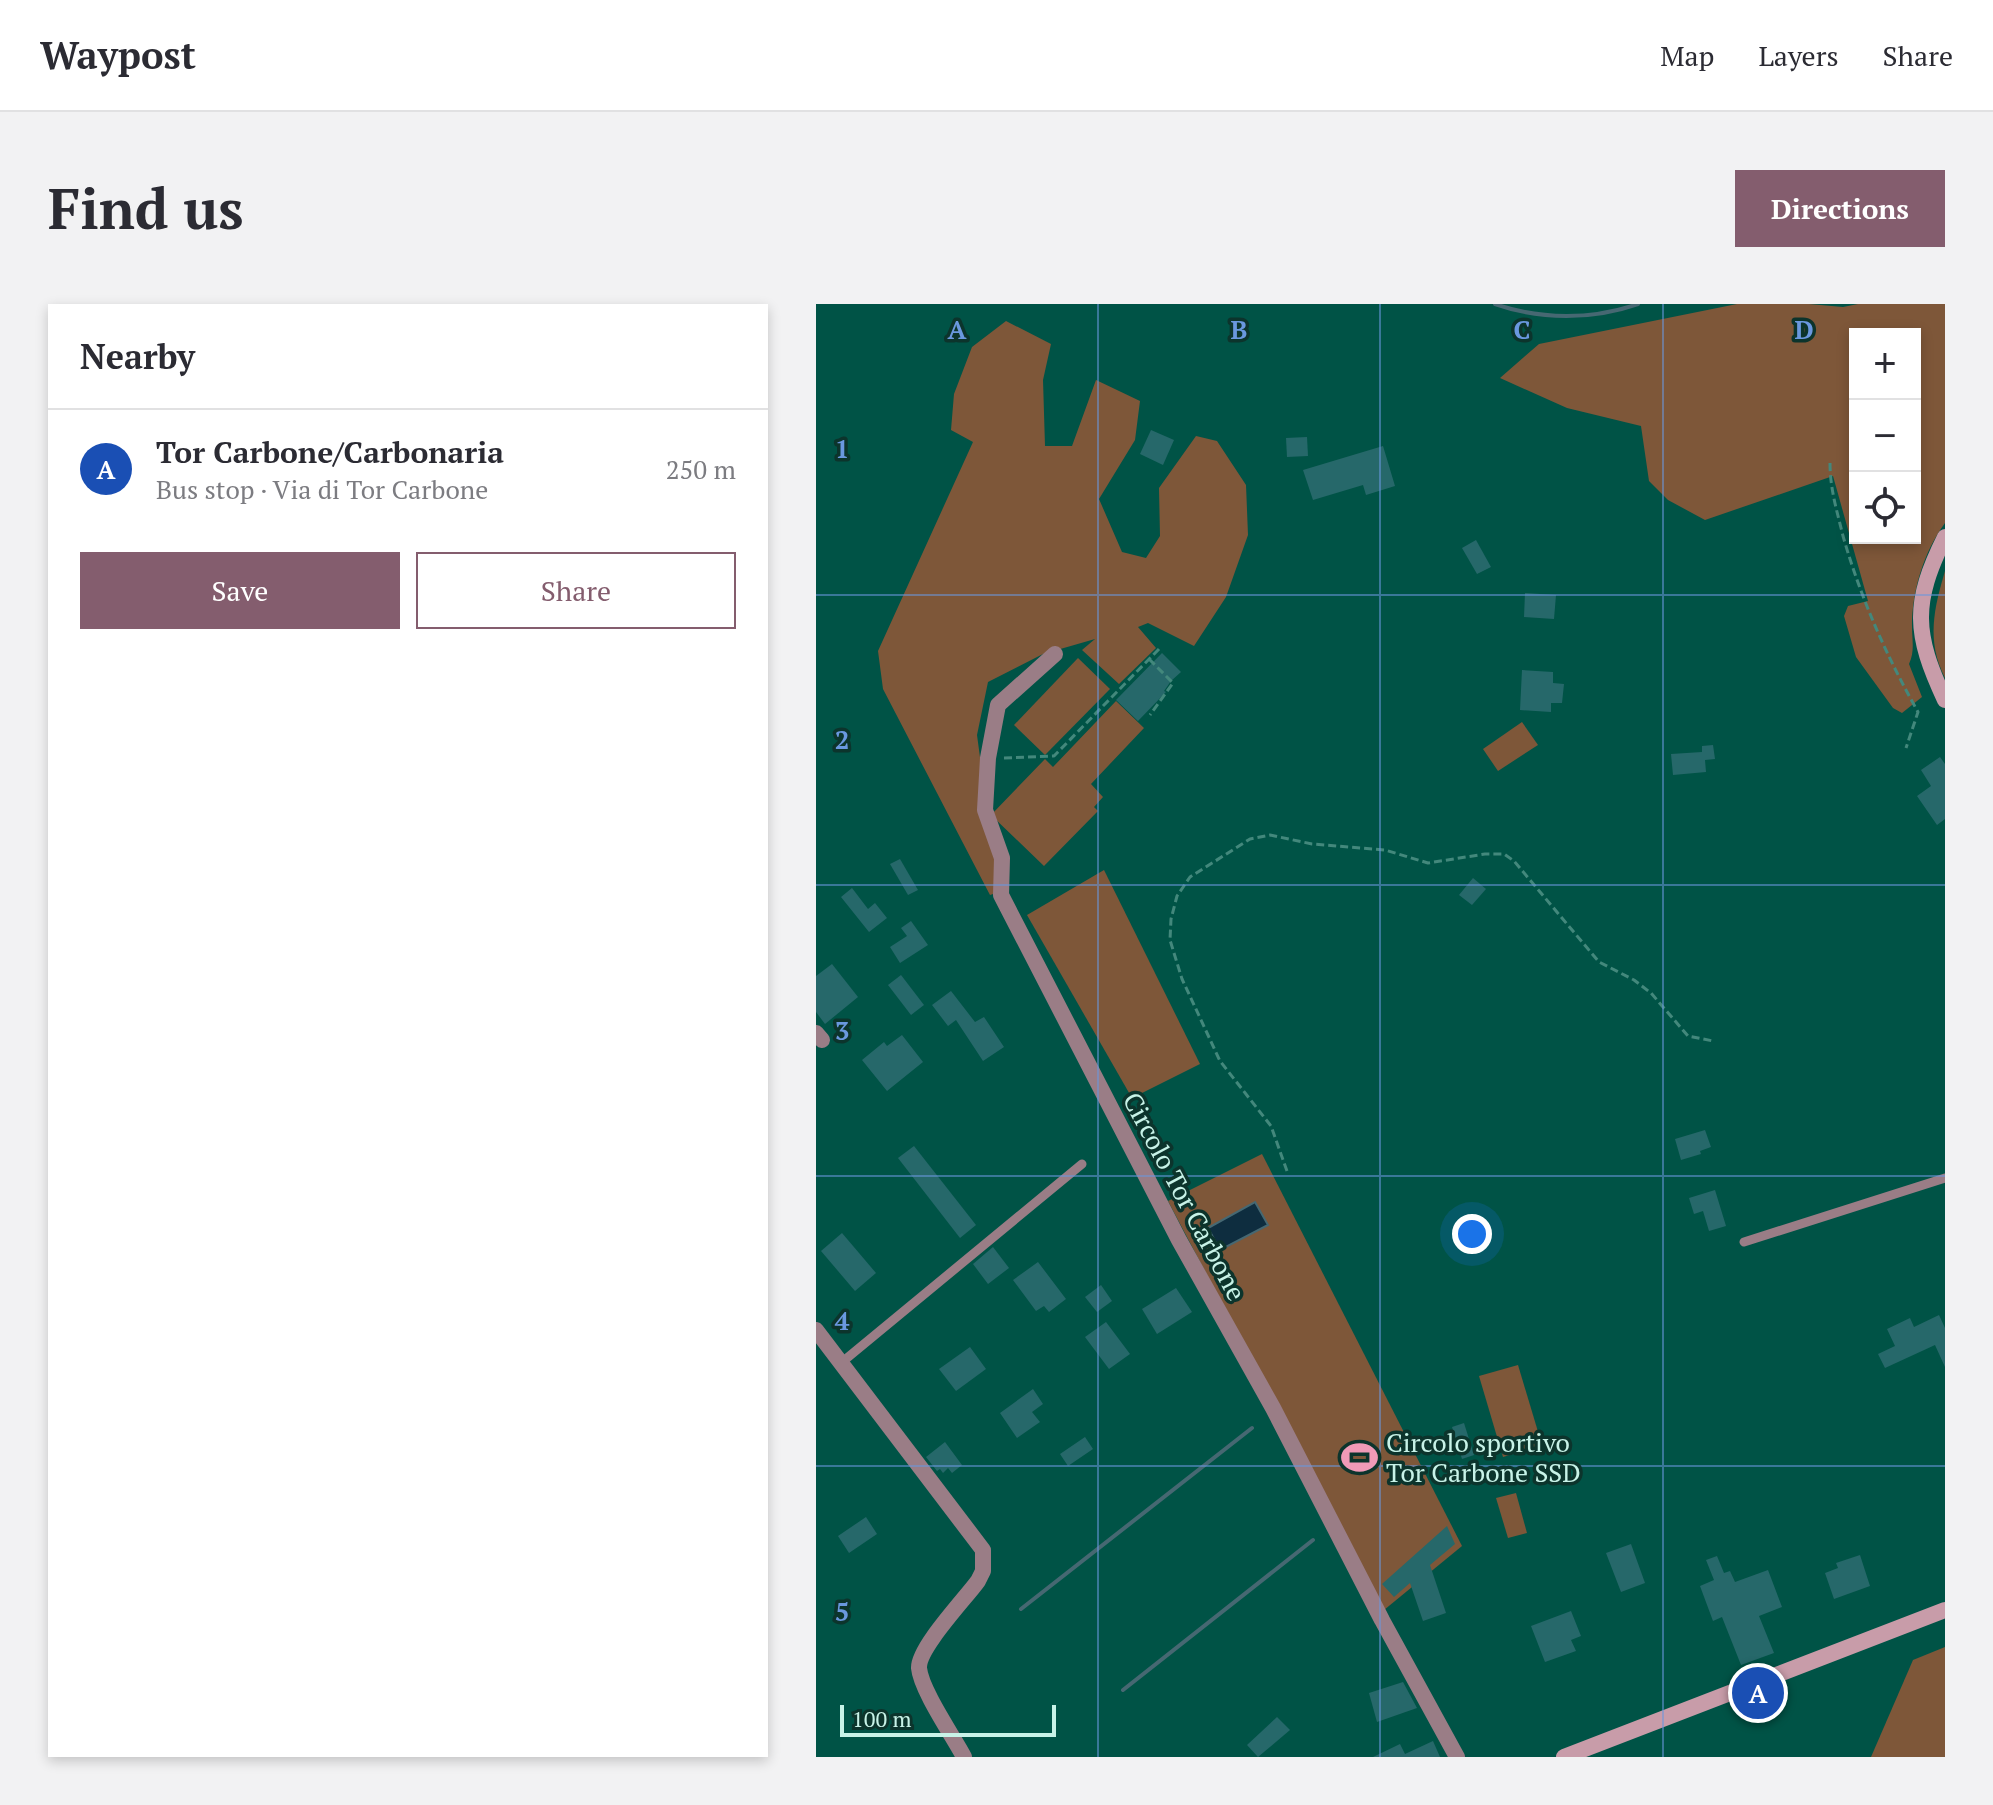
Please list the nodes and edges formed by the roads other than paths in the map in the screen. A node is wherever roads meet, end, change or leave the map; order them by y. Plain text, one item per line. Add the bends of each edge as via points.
1 (1945, 537) edge
2 (1055, 654) dead end
3 (1945, 700) edge
4 (1082, 1164) dead end
5 (1945, 1178) edge
6 (1744, 1242) dead end
7 (816, 1330) edge
8 (841, 1363) junction
9 (1945, 1610) edge
10 (964, 1757) edge
11 (1457, 1757) edge
12 (1564, 1757) edge

1 - 3 main road via 1925,588 1919,625
2 - 11 street, Circolo Tor Carbone via 998,705 985,810 1002,858 1001,895
4 - 8 lane
5 - 6 lane
7 - 8 street
8 - 10 street via 983,1550 978,1581 924,1651 919,1666
9 - 12 main road

